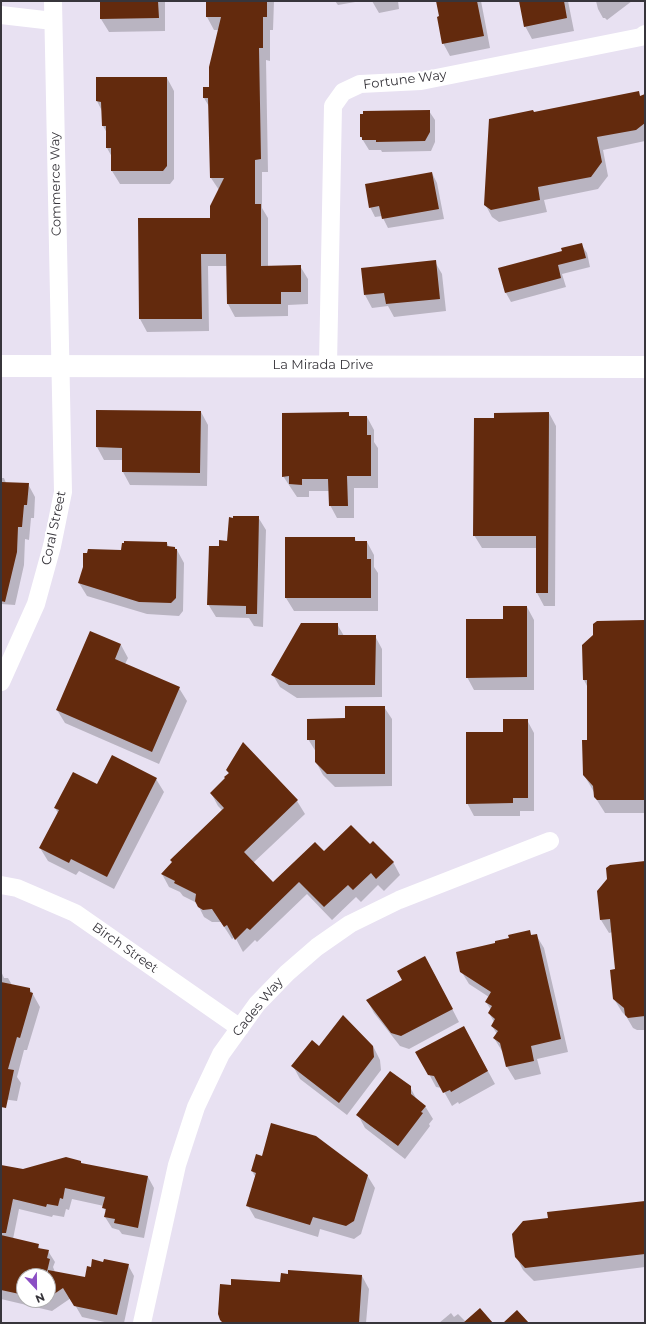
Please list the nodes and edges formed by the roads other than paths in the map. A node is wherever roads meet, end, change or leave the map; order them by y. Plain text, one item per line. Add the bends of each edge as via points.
1 (53, 1) edge
2 (1, 15) edge
3 (53, 21) junction
4 (645, 34) edge
5 (328, 365) junction
6 (1, 366) edge
7 (60, 366) junction
8 (645, 367) edge
9 (1, 682) edge
10 (550, 841) dead end
11 (1, 885) edge
12 (240, 1028) junction
13 (142, 1323) edge

1 - 3 street, Commerce Way
2 - 3 street
3 - 7 street, Commerce Way
4 - 5 street, Fortune Way via 421,81 360,84 343,92 333,106
5 - 7 main road, La Mirada Drive
5 - 8 main road, La Mirada Drive
6 - 7 main road, La Mirada Drive
7 - 9 street, Coral Street via 63,492 36,604
10 - 12 street, Cades Way via 399,900 350,924 317,947 287,973 257,1004
11 - 12 street, Birch Street via 17,888 75,913
12 - 13 street, Cades Way via 221,1054 196,1107 177,1165

